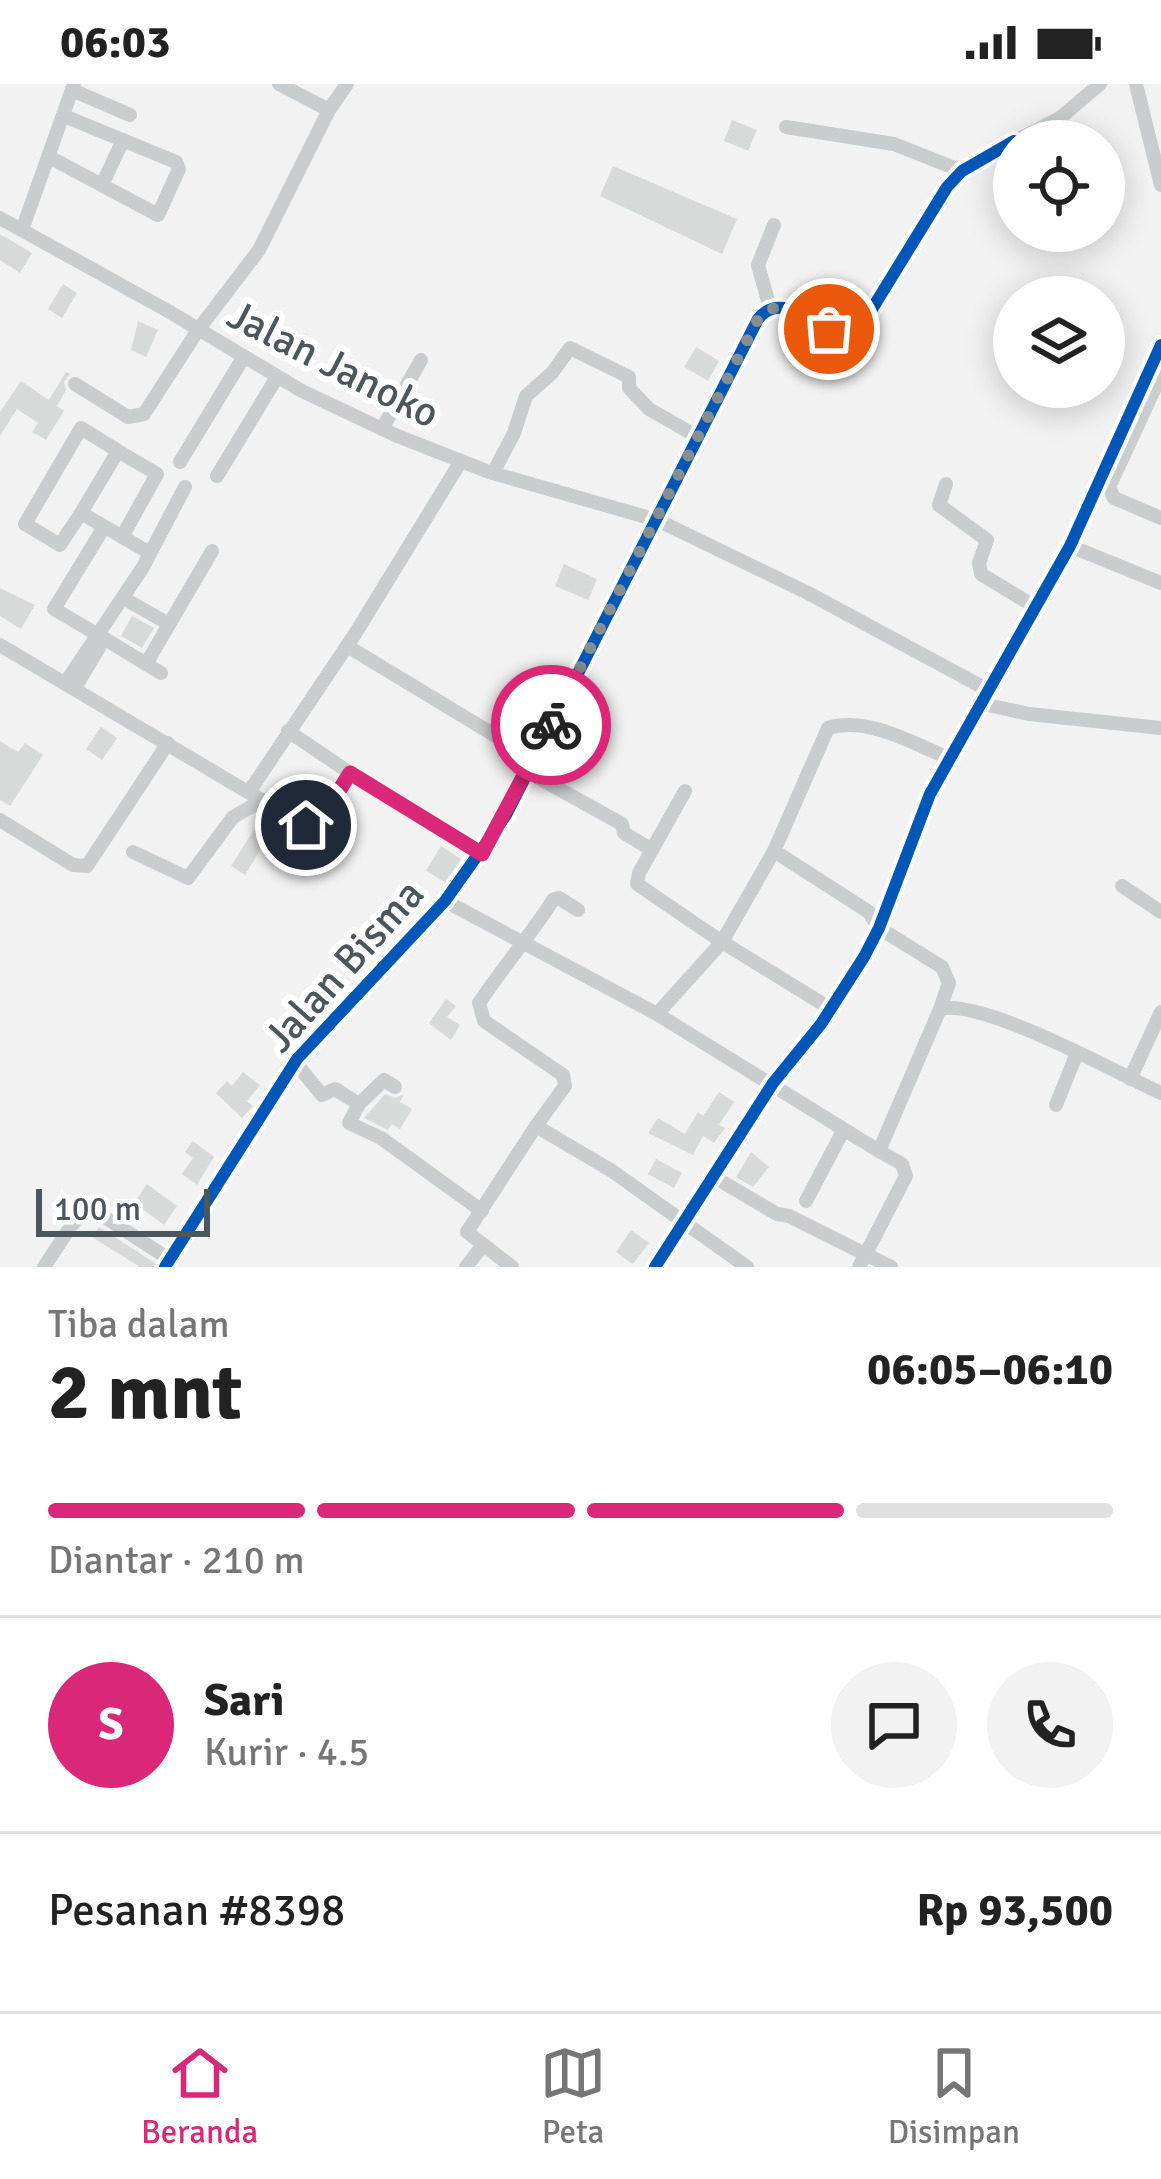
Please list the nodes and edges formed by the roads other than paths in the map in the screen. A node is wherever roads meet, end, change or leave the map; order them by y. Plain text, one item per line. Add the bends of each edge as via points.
1 (279, 84) edge
2 (347, 84) edge
3 (1100, 84) edge
4 (1136, 84) edge
5 (73, 87) edge
6 (300, 88) edge
7 (328, 110) junction
8 (64, 116) junction
9 (130, 116) dead end
10 (1056, 120) edge
11 (786, 127) dead end
12 (123, 140) junction
13 (993, 153) edge
14 (51, 158) junction
15 (962, 171) junction
16 (102, 185) junction
17 (1161, 185) edge
18 (0, 218) edge
19 (774, 225) dead end
20 (22, 230) junction
21 (770, 308) junction
22 (198, 330) junction
23 (1161, 345) edge
24 (243, 358) junction
25 (421, 360) dead end
26 (1161, 375) edge
27 (277, 377) junction
28 (75, 385) dead end
29 (382, 429) junction
30 (698, 437) junction
31 (118, 452) junction
32 (461, 461) junction
33 (180, 463) dead end
34 (493, 473) junction
35 (217, 476) dead end
36 (946, 484) dead end
37 (185, 487) dead end
38 (81, 513) junction
39 (1160, 514) edge
40 (657, 520) junction
41 (104, 526) junction
42 (122, 537) junction
43 (1070, 546) junction
44 (212, 551) dead end
45 (150, 553) junction
46 (1161, 583) edge
47 (123, 598) junction
48 (1036, 608) junction
49 (170, 624) junction
50 (100, 636) junction
51 (0, 645) edge
52 (347, 646) junction
53 (146, 664) junction
54 (161, 674) dead end
55 (70, 685) junction
56 (984, 697) junction
57 (1161, 728) edge
58 (288, 731) junction
59 (168, 743) junction
60 (948, 758) junction
61 (531, 765) junction
62 (350, 773) junction
63 (685, 791) dead end
64 (256, 796) junction
65 (0, 820) edge
66 (652, 850) junction
67 (774, 851) junction
68 (133, 852) dead end
69 (482, 854) junction
70 (1122, 886) dead end
71 (446, 901) junction
72 (578, 910) dead end
73 (1161, 912) edge
74 (879, 928) junction
75 (722, 942) junction
76 (525, 944) junction
77 (831, 1009) junction
78 (940, 1009) junction
79 (1161, 1012) edge
80 (657, 1014) junction
81 (1077, 1053) junction
82 (295, 1062) junction
83 (1130, 1079) junction
84 (773, 1083) junction
85 (395, 1087) dead end
86 (1161, 1094) edge
87 (359, 1104) junction
88 (1056, 1105) dead end
89 (536, 1126) junction
90 (843, 1131) junction
91 (880, 1151) junction
92 (714, 1177) junction
93 (806, 1201) dead end
94 (482, 1211) junction
95 (685, 1224) junction
96 (483, 1245) junction
97 (863, 1261) edge
98 (167, 1263) edge
99 (44, 1267) edge
100 (466, 1267) edge
101 (512, 1267) edge
102 (655, 1267) edge
103 (747, 1267) edge
104 (891, 1267) edge

1 - 6 street
2 - 7 street
3 - 10 street
4 - 17 street
5 - 8 street
5 - 9 street
6 - 7 street
7 - 22 street via 259,250
8 - 12 street
8 - 14 street
11 - 15 street via 894,144
12 - 16 street
12 - 16 street via 178,165 158,215
13 - 15 street
14 - 16 street
14 - 20 street
15 - 21 street via 861,327 844,332
18 - 20 street, Jalan Janoko
19 - 21 street via 758,265
20 - 22 street, Jalan Janoko
21 - 30 street, Jalan Bisma
22 - 24 street, Jalan Janoko
22 - 28 street via 140,418
23 - 43 street
24 - 27 street, Jalan Janoko
24 - 33 street
25 - 29 street
26 - 39 street via 1109,488 1114,498
27 - 29 street, Jalan Janoko
27 - 35 street
29 - 32 street, Jalan Janoko
30 - 34 street via 649,409 629,377 570,349 526,396
30 - 40 street, Jalan Bisma
31 - 38 street
31 - 38 street via 81,428 25,524 60,545
31 - 42 street via 157,474
32 - 34 street, Jalan Janoko
32 - 52 street
34 - 40 street, Jalan Janoko
36 - 48 street via 939,505 988,542 982,574
37 - 45 street
38 - 41 street
40 - 56 street, Jalan Janoko via 808,593
40 - 61 street, Jalan Bisma
41 - 42 street
41 - 50 street via 54,609
42 - 45 street
43 - 46 street
43 - 48 street
44 - 49 street
45 - 47 street
47 - 49 street
47 - 50 street
48 - 56 street
49 - 53 street
50 - 53 street
50 - 55 street
51 - 55 street
52 - 58 street
52 - 61 street
53 - 54 street
55 - 59 street
56 - 57 street, Jalan Janoko via 1029,714
56 - 60 street
58 - 62 street
58 - 64 street
59 - 64 street
59 - 65 street via 87,866
60 - 67 street via 856,725 828,728
60 - 74 street
61 - 66 street
61 - 69 street, Jalan Bisma
62 - 64 street via 310,825
62 - 69 street
63 - 66 street
64 - 68 street via 188,878
66 - 75 street via 639,887
67 - 74 street via 868,912
67 - 75 street
69 - 71 street, Jalan Bisma
70 - 73 street
71 - 76 street
71 - 82 street, Jalan Bisma
72 - 76 street via 555,898
74 - 77 street
74 - 78 street via 945,970
75 - 77 street
75 - 80 street
76 - 80 street
76 - 89 street via 478,1009 563,1075 565,1086
77 - 84 street
78 - 81 street via 968,1009
78 - 91 street
79 - 83 street
80 - 84 street
81 - 83 street
81 - 88 street
82 - 87 street via 322,1095 334,1089
82 - 98 street, Jalan Bisma
83 - 86 street
84 - 90 street
84 - 92 street
85 - 87 street via 384,1080
87 - 94 street via 349,1123
89 - 94 street
89 - 95 street
90 - 91 street
90 - 93 street
91 - 97 street via 906,1176
92 - 95 street
92 - 97 street
94 - 96 street via 467,1232
95 - 102 street
95 - 103 street
96 - 100 street
96 - 101 street
97 - 104 street
98 - 99 street via 89,1207

